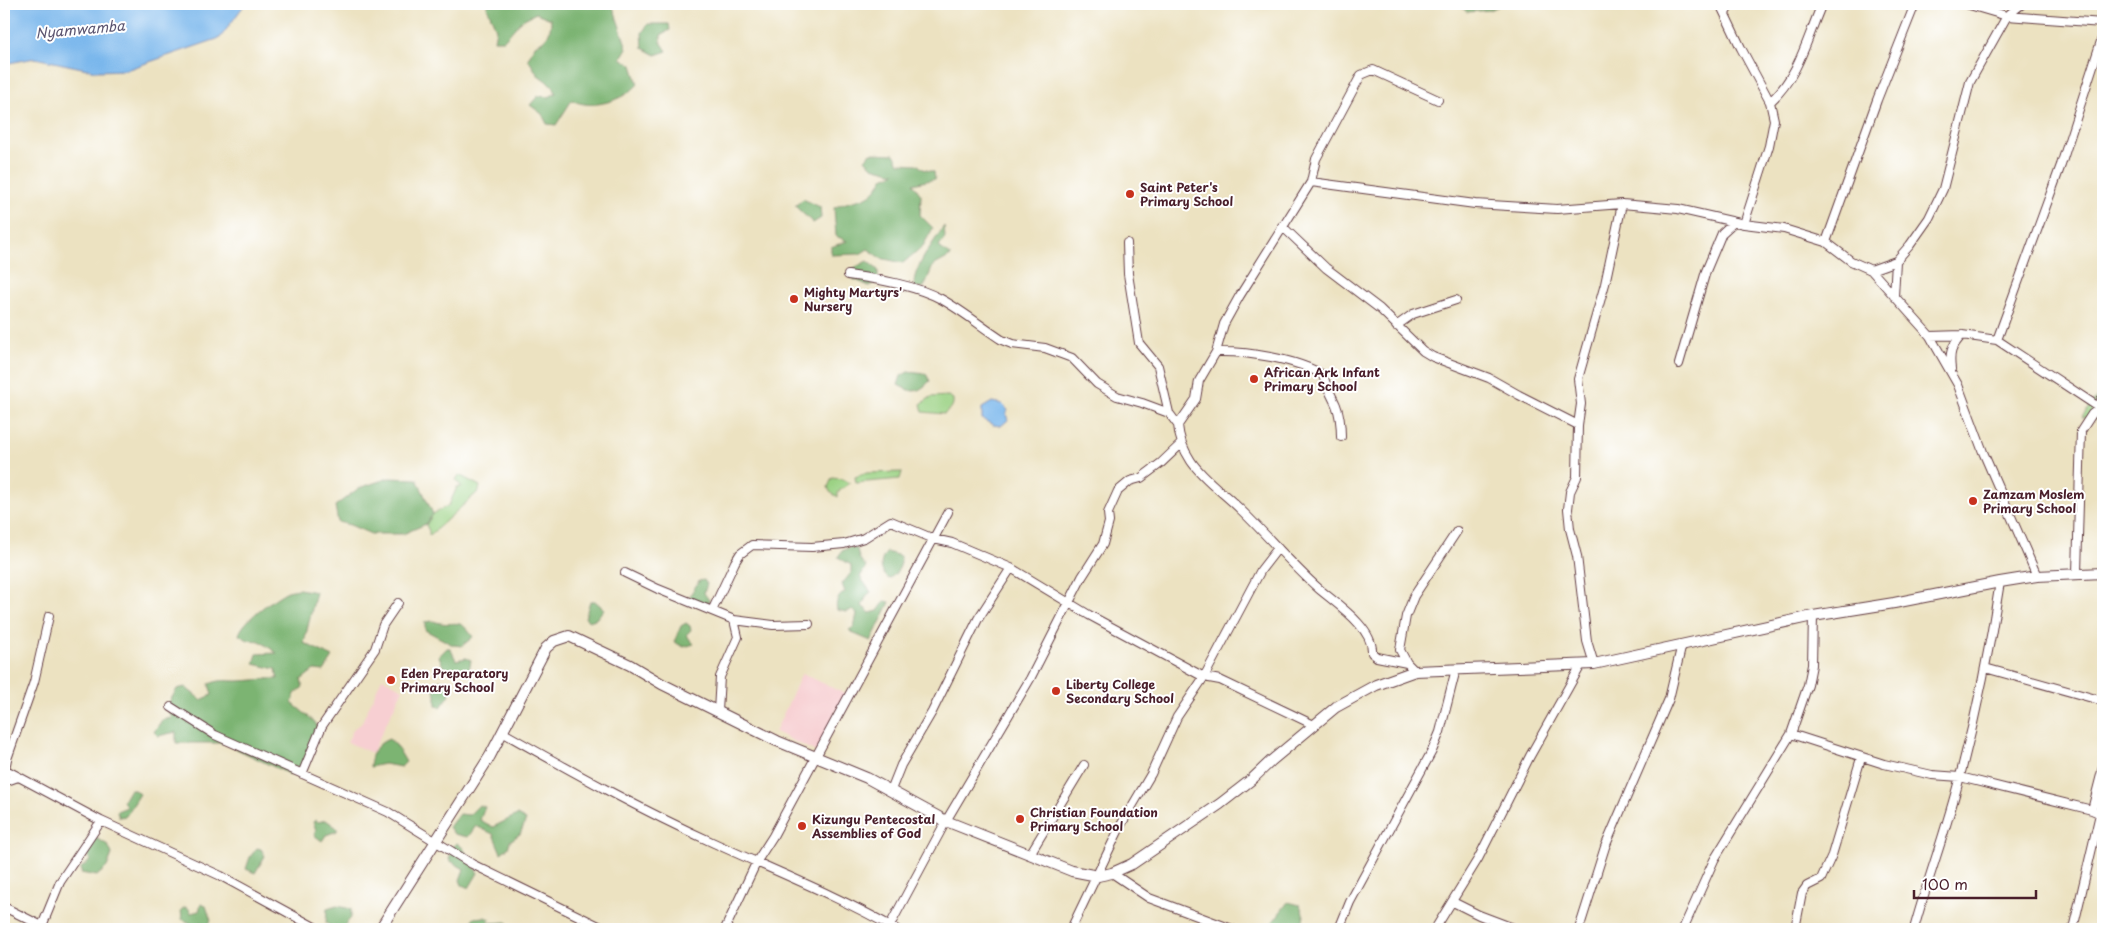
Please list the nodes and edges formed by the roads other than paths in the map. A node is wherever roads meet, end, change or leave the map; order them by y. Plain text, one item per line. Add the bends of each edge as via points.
1 (1720, 4) edge
2 (1731, 4) edge
3 (1822, 4) edge
4 (1915, 4) edge
5 (1966, 4) edge
6 (2022, 4) edge
7 (1725, 13) junction
8 (2006, 16) junction
9 (2103, 24) edge
10 (2103, 35) edge
11 (1438, 100) dead end
12 (1770, 102) junction
13 (1312, 182) junction
14 (1622, 204) junction
15 (1734, 222) junction
16 (1744, 224) junction
17 (1282, 226) junction
18 (1826, 242) junction
19 (1127, 243) dead end
20 (1896, 261) junction
21 (1871, 270) junction
22 (848, 275) dead end
23 (1894, 296) junction
24 (1456, 300) dead end
25 (1396, 326) junction
26 (1962, 335) junction
27 (1930, 336) junction
28 (1997, 340) junction
29 (1216, 352) junction
30 (1679, 364) dead end
31 (1951, 373) junction
32 (2103, 400) edge
33 (2100, 408) junction
34 (1169, 413) junction
35 (1578, 425) junction
36 (1178, 426) junction
37 (1341, 437) dead end
38 (1181, 444) junction
39 (948, 512) dead end
40 (1457, 531) dead end
41 (934, 539) junction
42 (1278, 548) junction
43 (1011, 568) junction
44 (625, 573) dead end
45 (2103, 573) edge
46 (2077, 574) junction
47 (2037, 576) junction
48 (2000, 582) junction
49 (398, 603) dead end
50 (1070, 603) junction
51 (712, 611) junction
52 (49, 616) dead end
53 (1813, 616) junction
54 (734, 620) junction
55 (809, 624) dead end
56 (1682, 644) junction
57 (1406, 663) junction
58 (1594, 664) junction
59 (1581, 665) junction
60 (1985, 668) junction
61 (1456, 669) junction
62 (1416, 671) junction
63 (1204, 677) junction
64 (2103, 701) edge
65 (171, 707) dead end
66 (718, 711) junction
67 (1314, 725) junction
68 (502, 732) junction
69 (1791, 734) junction
70 (814, 756) junction
71 (1861, 758) junction
72 (1084, 765) dead end
73 (2103, 767) edge
74 (5, 769) edge
75 (302, 774) junction
76 (18, 777) junction
77 (1960, 778) junction
78 (4, 782) edge
79 (891, 790) junction
80 (2092, 810) junction
81 (2102, 814) edge
82 (101, 821) junction
83 (946, 821) junction
84 (436, 841) junction
85 (1030, 854) junction
86 (757, 861) junction
87 (1112, 873) junction
88 (1098, 876) junction
89 (1453, 902) junction
90 (4, 907) edge
91 (45, 928) edge
92 (892, 928) edge
93 (318, 929) edge
94 (380, 929) edge
95 (605, 929) edge
96 (725, 929) edge
97 (1072, 929) edge
98 (1232, 929) edge
99 (1339, 929) edge
100 (1436, 929) edge
101 (1516, 929) edge
102 (1579, 929) edge
103 (1683, 929) edge
104 (1795, 929) edge
105 (1914, 929) edge
106 (2073, 929) edge

1 - 7 street
2 - 7 street
3 - 12 street via 1795,71
4 - 18 street
5 - 8 street
6 - 8 street
7 - 12 street
8 - 9 street
8 - 20 street via 1970,82 1943,189 1929,218
10 - 28 street via 2061,165
11 - 13 street via 1373,70 1361,75 1316,159
12 - 16 street via 1773,131
13 - 14 street via 1476,204 1557,209
13 - 17 street
14 - 15 street via 1678,209
14 - 35 street via 1605,284 1578,379 1581,404
15 - 16 street
15 - 30 street via 1722,233 1706,271
16 - 18 street via 1784,230
17 - 25 street via 1326,268 1380,309
17 - 29 street via 1224,324
18 - 21 street via 1851,261
19 - 34 street via 1128,274 1139,343 1158,366
20 - 21 street
20 - 23 street
21 - 23 street
22 - 34 street via 900,283 929,293 1002,340 1045,348 1072,358 1097,384 1117,396
23 - 27 street
24 - 25 street via 1413,314
25 - 35 street via 1433,357 1489,378
26 - 27 street
26 - 28 street
26 - 31 street via 1952,346 1949,356
27 - 31 street
28 - 33 street
29 - 36 street via 1199,381 1196,399
29 - 37 street via 1240,351 1308,367 1323,374 1336,406
31 - 47 street
32 - 33 street
33 - 46 street via 2081,431
34 - 36 street
35 - 58 street via 1577,477 1570,492 1568,509 1587,641
36 - 38 street
38 - 42 street via 1199,471
38 - 50 street via 1161,463 1118,491 1108,513 1103,544
39 - 41 street
40 - 57 street via 1409,608 1400,650
41 - 43 street via 952,543
41 - 51 street via 891,520 864,538 844,544 812,547 752,545 735,562
41 - 70 street
42 - 57 street via 1363,629 1373,644 1372,653 1376,657
42 - 63 street via 1261,570
43 - 50 street
43 - 79 street via 978,619 932,712 900,765
44 - 51 street
45 - 46 street
46 - 47 street
47 - 48 street
48 - 53 street
48 - 60 street
49 - 75 street via 383,625 374,649 322,726
50 - 63 street
50 - 83 street via 1021,696
51 - 54 street
52 - 74 street via 34,682
53 - 56 street
53 - 69 street via 1812,665
54 - 55 street via 773,625
54 - 66 street via 738,637 720,676
56 - 58 street
56 - 102 street via 1669,700 1605,847
57 - 62 street
58 - 59 street
59 - 61 street
59 - 89 street
60 - 64 street
60 - 77 street
61 - 62 street
61 - 99 street via 1432,751 1350,902
62 - 67 street via 1354,696
63 - 67 street via 1220,680
63 - 88 street via 1177,717
65 - 75 street via 215,735
66 - 68 street via 569,636 554,641 546,648
66 - 70 street
67 - 87 street via 1220,804 1132,864
68 - 84 street
68 - 86 street via 639,806
69 - 71 street
69 - 103 street via 1714,860
70 - 79 street
70 - 86 street
71 - 77 street via 1932,775
71 - 104 street via 1832,855 1821,879 1807,886 1802,893
72 - 85 street
73 - 80 street
74 - 76 street
75 - 84 street via 388,812
76 - 78 street
76 - 82 street
77 - 80 street
77 - 105 street
79 - 83 street
80 - 81 street
81 - 106 street
82 - 91 street via 60,882
82 - 93 street via 221,876
83 - 85 street
83 - 92 street
84 - 94 street
84 - 95 street via 472,864
85 - 88 street via 1072,871
86 - 92 street
86 - 96 street
87 - 88 street
87 - 98 street via 1149,898
88 - 97 street
89 - 100 street
89 - 101 street
90 - 91 street

